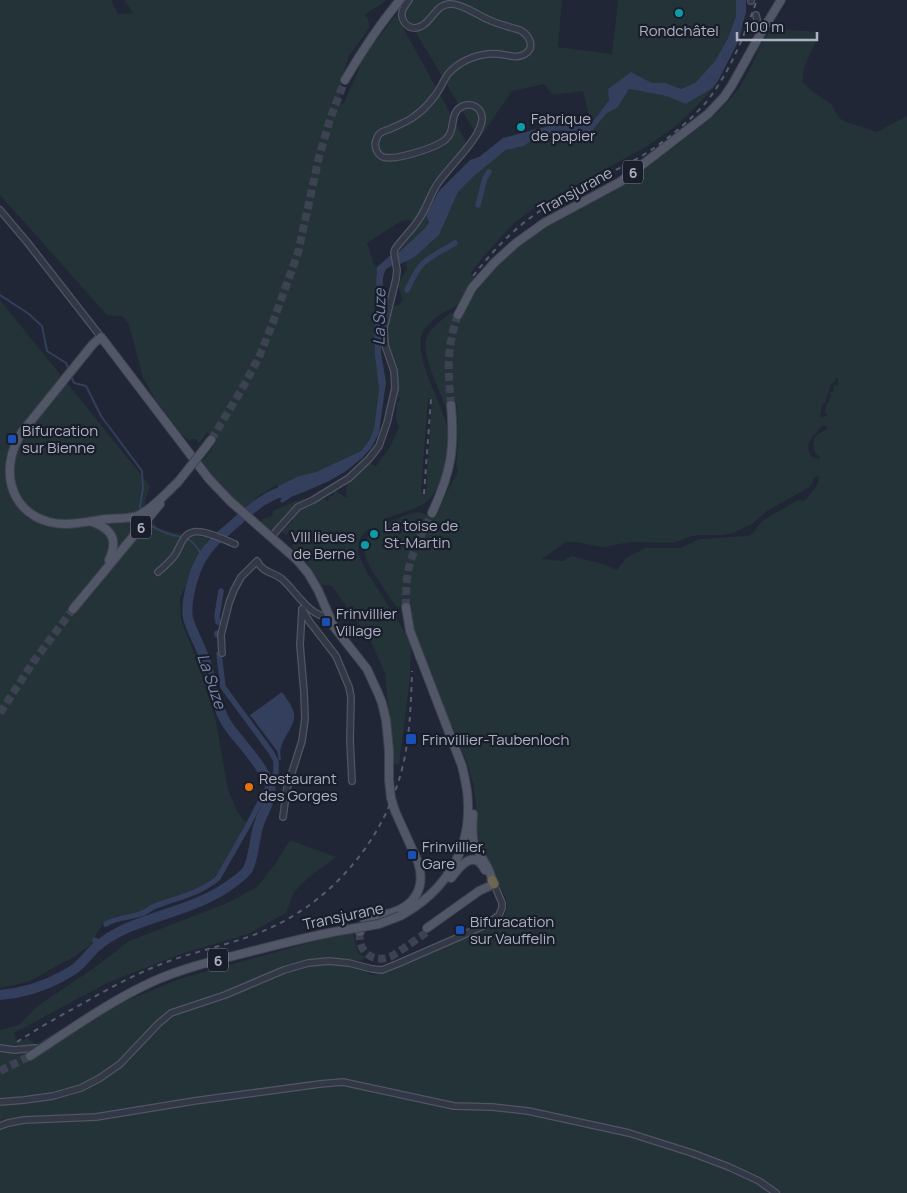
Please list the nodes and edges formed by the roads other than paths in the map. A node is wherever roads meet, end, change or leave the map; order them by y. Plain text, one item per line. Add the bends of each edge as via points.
1 (400, 0) edge
2 (409, 0) edge
3 (781, 0) edge
4 (756, 15) dead end
5 (759, 28) dead end
6 (346, 80) tunnel mouth
7 (0, 210) edge
8 (458, 315) tunnel mouth
9 (101, 337) junction
10 (451, 406) tunnel mouth
11 (209, 441) tunnel mouth
12 (178, 482) junction
13 (432, 513) tunnel mouth
14 (93, 522) junction
15 (269, 535) junction
16 (235, 544) dead end
17 (158, 572) dead end
18 (103, 573) junction
19 (301, 600) junction
20 (406, 607) tunnel mouth
21 (74, 609) tunnel mouth
22 (302, 610) junction
23 (330, 617) junction
24 (222, 654) dead end
25 (352, 781) dead end
26 (467, 789) junction
27 (283, 817) dead end
28 (493, 882) junction
29 (441, 885) junction
30 (427, 928) tunnel mouth
31 (360, 931) junction
32 (0, 1048) edge
33 (35, 1048) dead end
34 (30, 1056) tunnel mouth
35 (0, 1102) edge
36 (0, 1126) edge
37 (776, 1193) edge

1 - 6 main road via 362,51
2 - 15 street via 402,16 410,27 424,24 440,7 452,3 488,20 520,30 528,37 530,48 521,56 488,54 465,61 448,75 430,102 417,114 377,136 378,154 390,158 401,156 446,140 454,114 462,106 473,104 481,113 481,126 472,142 436,186 420,218 395,249 395,284 384,328 394,371 394,394 379,446 349,478 298,507
3 - 8 main road, Transjurane / 6 via 732,85 708,114 620,182 544,223 516,243 472,288
4 - 5 street
7 - 9 street
9 - 14 main road via 22,432 13,446 9,474 13,491 30,512 46,521
9 - 15 main road via 209,479
10 - 13 main road via 451,462
11 - 12 main road, 6, bridge
12 - 14 main road via 139,515
12 - 18 main road, 6
14 - 18 main road via 105,527 113,540 113,552
15 - 23 main road via 308,573
16 - 17 street via 214,535 191,533
18 - 21 main road, 6
19 - 22 street
19 - 23 street via 324,617
19 - 24 street via 281,579 264,571 257,561 241,577 229,603 221,635
20 - 26 main road, Transjurane / 6 via 410,630 458,754
22 - 25 street via 336,656 350,687
22 - 27 street via 300,645 305,719
23 - 31 main road via 367,669 382,703 388,735 390,794 421,873 415,898 405,907 382,915
26 - 28 main road via 473,804 473,839
26 - 29 main road, Transjurane / 6 via 468,816 463,844
28 - 29 main road via 483,866 473,860 462,864 450,880
28 - 30 main road
28 - 35 street via 502,903 499,915 459,937 382,970 329,961 284,970 171,1013 120,1064 81,1088 53,1096
29 - 31 main road, Transjurane / 6, bridge via 424,902 400,916
31 - 34 main road, Transjurane / 6 via 317,934 169,975 116,1001
32 - 33 street
36 - 37 street via 24,1120 103,1116 343,1082 454,1106 528,1111 630,1133 729,1167

